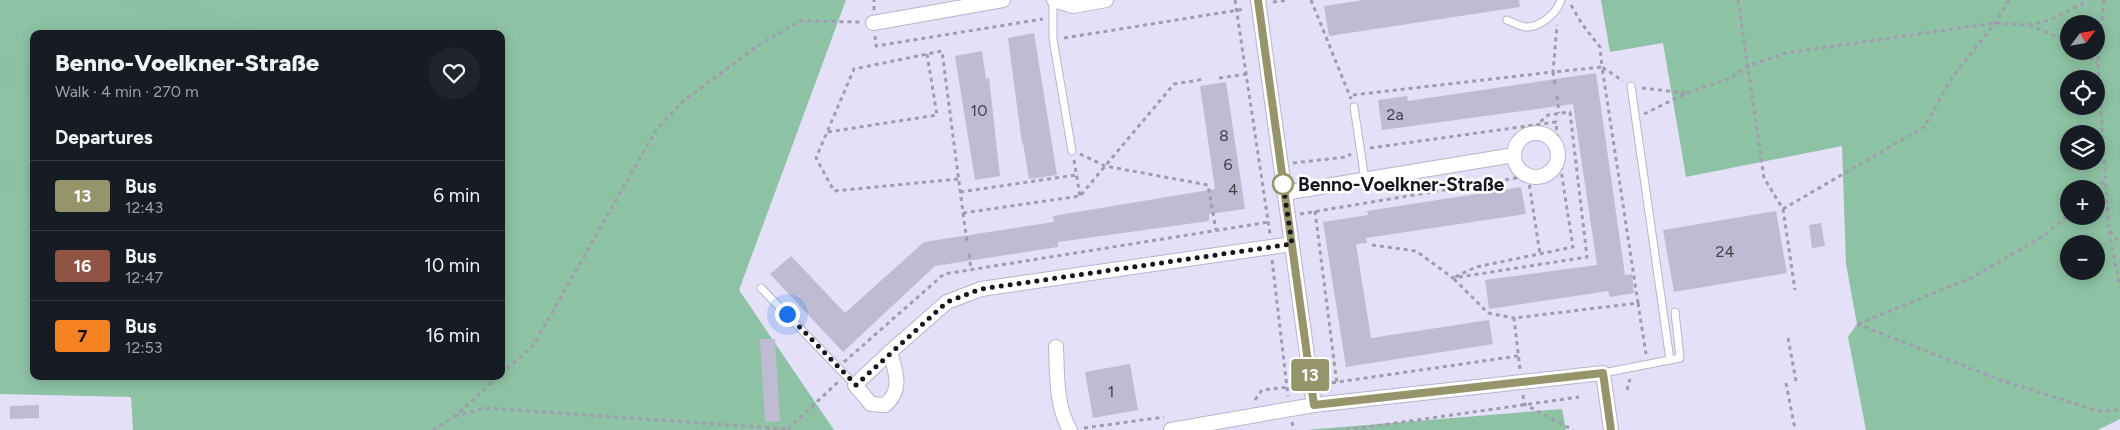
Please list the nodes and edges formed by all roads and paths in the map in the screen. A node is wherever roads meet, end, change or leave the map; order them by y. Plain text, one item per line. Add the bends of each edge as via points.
1 (874, 0) edge
2 (1003, 0) edge
3 (1054, 0) edge
4 (1106, 0) edge
5 (1235, 0) edge
6 (1288, 0) edge
7 (1311, 0) edge
8 (1561, 0) edge
9 (1568, 0) edge
10 (1738, 0) edge
11 (2009, 0) edge
12 (2089, 0) edge
13 (2104, 0) edge
14 (1259, 4) edge
15 (1559, 8) junction
16 (1236, 10) junction
17 (1053, 18) junction
18 (1507, 20) dead end
19 (874, 23) junction
20 (1995, 23) junction
21 (2028, 25) junction
22 (2060, 38) edge
23 (1053, 39) junction
24 (928, 54) junction
25 (2094, 60) edge
26 (2098, 63) junction
27 (1748, 66) junction
28 (1602, 67) junction
29 (1553, 72) junction
30 (1247, 74) junction
31 (1219, 78) dead end
32 (1205, 80) dead end
33 (1555, 84) dead end
34 (1631, 86) junction
35 (1687, 93) junction
36 (1350, 95) junction
37 (1556, 96) dead end
38 (1354, 108) joint
39 (1559, 113) junction
40 (1637, 118) junction
41 (1538, 124) junction
42 (827, 132) junction
43 (1360, 149) junction
44 (1072, 150) junction
45 (1558, 151) junction
46 (1514, 156) junction
47 (1280, 164) junction
48 (1105, 166) junction
49 (1076, 175) junction
50 (1528, 176) junction
51 (958, 179) junction
52 (1365, 180) junction
53 (2104, 180) edge
54 (2105, 190) edge
55 (960, 192) junction
56 (1284, 193) junction
57 (1080, 196) junction
58 (1783, 209) junction
59 (1315, 211) junction
60 (962, 213) junction
61 (1289, 215) junction
62 (2060, 222) edge
63 (1216, 230) dead end
64 (2109, 231) junction
65 (967, 242) dead end
66 (2120, 243) edge
67 (1292, 244) junction
68 (1372, 245) dead end
69 (1270, 248) junction
70 (969, 254) dead end
71 (1540, 254) junction
72 (972, 270) dead end
73 (1453, 278) junction
74 (2120, 287) edge
75 (761, 288) dead end
76 (1795, 290) dead end
77 (1638, 303) junction
78 (1675, 312) dead end
79 (1514, 318) junction
80 (1788, 338) dead end
81 (1056, 347) dead end
82 (890, 352) junction
83 (1670, 360) junction
84 (1648, 365) junction
85 (505, 371) edge
86 (1603, 373) junction
87 (846, 374) junction
88 (495, 380) edge
89 (1796, 381) dead end
90 (1522, 383) junction
91 (1786, 383) dead end
92 (856, 385) junction
93 (1579, 397) dead end
94 (1339, 402) junction
95 (1524, 404) junction
96 (1314, 405) junction
97 (1290, 409) junction
98 (2120, 410) edge
99 (455, 416) junction
100 (1795, 429) edge
101 (433, 430) edge
102 (787, 430) edge
103 (1070, 430) edge
104 (1171, 430) edge
105 (1346, 430) edge
106 (1573, 430) edge
107 (1611, 430) edge

1 - 19 path
2 - 19 street
3 - 4 street via 1073,6
3 - 17 lane
5 - 16 path
6 - 14 path
7 - 36 path
8 - 15 lane
9 - 28 path via 1600,47
10 - 27 path
11 - 20 path
12 - 21 path via 2050,20
13 - 26 path
14 - 16 path
14 - 47 street
15 - 18 lane via 1541,22 1526,27
15 - 29 path
16 - 23 path
16 - 30 path
17 - 19 path via 876,46
17 - 23 lane
19 - 85 path via 800,21 760,45 682,102 656,130 533,346
20 - 21 path
20 - 27 path via 1786,53
20 - 58 path via 1952,78 1924,127
21 - 22 path
23 - 44 lane
24 - 42 path via 854,69
24 - 42 path via 936,115
24 - 51 path via 942,51
25 - 26 path
26 - 53 path
27 - 35 path via 1732,78
27 - 58 path via 1764,178
28 - 29 path
28 - 34 path
28 - 77 path
29 - 33 path
29 - 36 path
30 - 31 path
30 - 69 path
32 - 48 path via 1174,84
34 - 35 path
34 - 40 lane
35 - 40 path
36 - 38 path
37 - 39 path
38 - 43 lane
39 - 41 path via 1548,115
39 - 73 path via 1570,112 1587,257
40 - 83 lane
41 - 43 path
41 - 45 path via 1556,122
42 - 51 path via 816,158 834,191
43 - 47 path via 1346,157
43 - 52 lane
44 - 48 path
44 - 49 path
45 - 46 street via 1551,138 1538,133 1518,142
45 - 50 street via 1553,170 1542,177
45 - 71 path via 1573,247
46 - 50 street via 1518,168
46 - 52 street
47 - 56 street
48 - 57 path
48 - 63 path via 1208,185
49 - 55 path
49 - 57 path
50 - 59 path
50 - 71 path
51 - 55 path
52 - 56 street
54 - 64 path
55 - 60 path
56 - 61 street
57 - 60 path
58 - 76 path
59 - 61 path
59 - 94 path
60 - 65 path
61 - 67 street
62 - 98 path via 2042,237 1973,277 1857,324 2003,381 2098,411
64 - 66 path
64 - 74 path
67 - 69 street
67 - 96 street
68 - 73 path via 1416,251
69 - 82 street via 981,289 947,302
69 - 97 path
70 - 72 path
71 - 73 path via 1476,267
73 - 79 path via 1488,313
75 - 87 lane
77 - 79 path
77 - 84 path
78 - 83 lane via 1680,358
79 - 90 path
80 - 89 path
81 - 103 street via 1057,380 1064,420
82 - 92 street
82 - 92 street via 897,387 893,398 885,405 871,404
83 - 84 lane
84 - 86 lane
86 - 90 street
86 - 107 street
87 - 92 lane
87 - 102 path
88 - 99 path
90 - 94 street
90 - 95 path
91 - 100 path
93 - 95 path
94 - 96 street
95 - 105 path
95 - 106 path
96 - 97 street
97 - 104 street
99 - 101 path
99 - 102 path via 486,408

